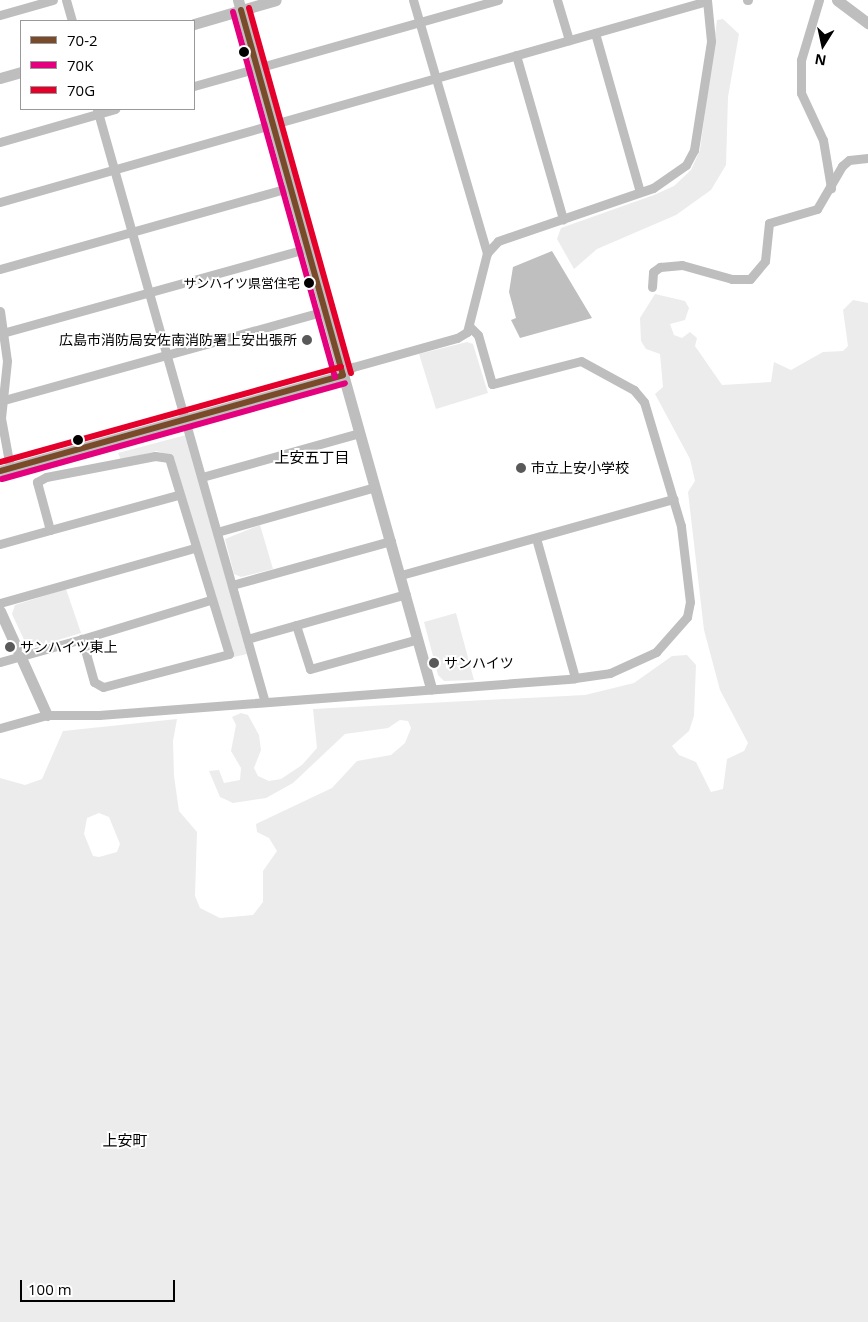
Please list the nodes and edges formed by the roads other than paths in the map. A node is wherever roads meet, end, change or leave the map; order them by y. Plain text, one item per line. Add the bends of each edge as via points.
1 (53, 0) edge
2 (66, 0) edge
3 (276, 0) edge
4 (413, 0) edge
5 (498, 0) edge
6 (557, 0) edge
7 (707, 0) edge
8 (819, 0) edge
9 (837, 0) edge
10 (239, 5) edge
11 (0, 15) edge
12 (72, 20) edge
13 (420, 22) junction
14 (868, 22) edge
15 (195, 24) edge
16 (595, 33) junction
17 (569, 40) junction
18 (516, 55) junction
19 (257, 68) junction
20 (20, 72) edge
21 (0, 78) edge
22 (436, 78) junction
23 (195, 86) edge
24 (98, 111) edge
25 (273, 125) junction
26 (0, 142) edge
27 (868, 158) edge
28 (114, 170) junction
29 (291, 187) junction
30 (831, 188) junction
31 (640, 192) junction
32 (0, 202) edge
33 (563, 219) junction
34 (132, 232) junction
35 (308, 248) junction
36 (487, 253) junction
37 (0, 270) edge
38 (652, 287) dead end
39 (149, 292) junction
40 (0, 311) edge
41 (325, 311) junction
42 (470, 327) junction
43 (6, 332) junction
44 (167, 355) junction
45 (343, 375) junction
46 (4, 400) junction
47 (186, 418) junction
48 (360, 433) junction
49 (5, 469) edge
50 (202, 477) junction
51 (375, 487) junction
52 (178, 495) junction
53 (674, 499) junction
54 (50, 530) junction
55 (217, 532) junction
56 (536, 538) junction
57 (391, 541) junction
58 (0, 544) edge
59 (194, 548) junction
60 (401, 575) junction
61 (232, 585) junction
62 (406, 594) junction
63 (210, 600) junction
64 (0, 603) edge
65 (0, 611) edge
66 (296, 625) junction
67 (418, 638) junction
68 (82, 639) junction
69 (247, 639) junction
70 (20, 657) junction
71 (0, 662) edge
72 (575, 678) junction
73 (431, 688) junction
74 (264, 699) junction
75 (47, 715) junction
76 (0, 728) edge

1 - 11 street
2 - 12 street
3 - 10 street
4 - 13 street
5 - 13 street
6 - 17 street
7 - 16 street
7 - 31 street via 711,41 694,150 673,177
8 - 30 street via 801,60 802,94 823,140
9 - 14 street
10 - 15 street
10 - 19 street
13 - 19 street
13 - 22 street
16 - 17 street
16 - 31 street
17 - 18 street
18 - 22 street
18 - 33 street
19 - 23 street
19 - 25 street
20 - 21 street
22 - 25 street
22 - 36 street
24 - 26 street
24 - 28 street
25 - 28 street
25 - 29 street
27 - 30 street via 849,160
28 - 32 street
28 - 34 street
29 - 34 street
29 - 35 street
30 - 38 street via 817,209 769,224 765,261 750,278 732,279 699,267 674,266 653,272
31 - 33 street
33 - 36 street via 498,242
34 - 37 street
34 - 39 street
35 - 39 street
35 - 41 street
36 - 42 street
39 - 43 street
39 - 44 street
40 - 43 street
41 - 44 street
41 - 45 street
42 - 45 street via 457,338 353,367
42 - 53 street via 478,335 492,384 582,361 634,390 644,402
43 - 46 street
44 - 46 street
44 - 47 street
45 - 47 street
45 - 48 street
46 - 49 street via 1,418
47 - 49 street
47 - 50 street
48 - 50 street
48 - 51 street
50 - 55 street
51 - 55 street
51 - 57 street
52 - 54 street
52 - 54 street via 169,458 156,456 46,477 37,482
52 - 59 street
53 - 56 street
53 - 72 street via 690,602 687,617 656,652 633,665
54 - 58 street
55 - 61 street
56 - 60 street
56 - 72 street
57 - 60 street
57 - 61 street
59 - 63 street
59 - 64 street
60 - 62 street
61 - 69 street
62 - 66 street
62 - 67 street
63 - 68 street
63 - 68 street via 227,658 103,686 94,682
65 - 70 street
66 - 67 street via 310,669
66 - 69 street
67 - 73 street
68 - 70 street
69 - 74 street
70 - 71 street
70 - 75 street
72 - 73 street
73 - 74 street
74 - 75 street via 99,715
75 - 76 street

